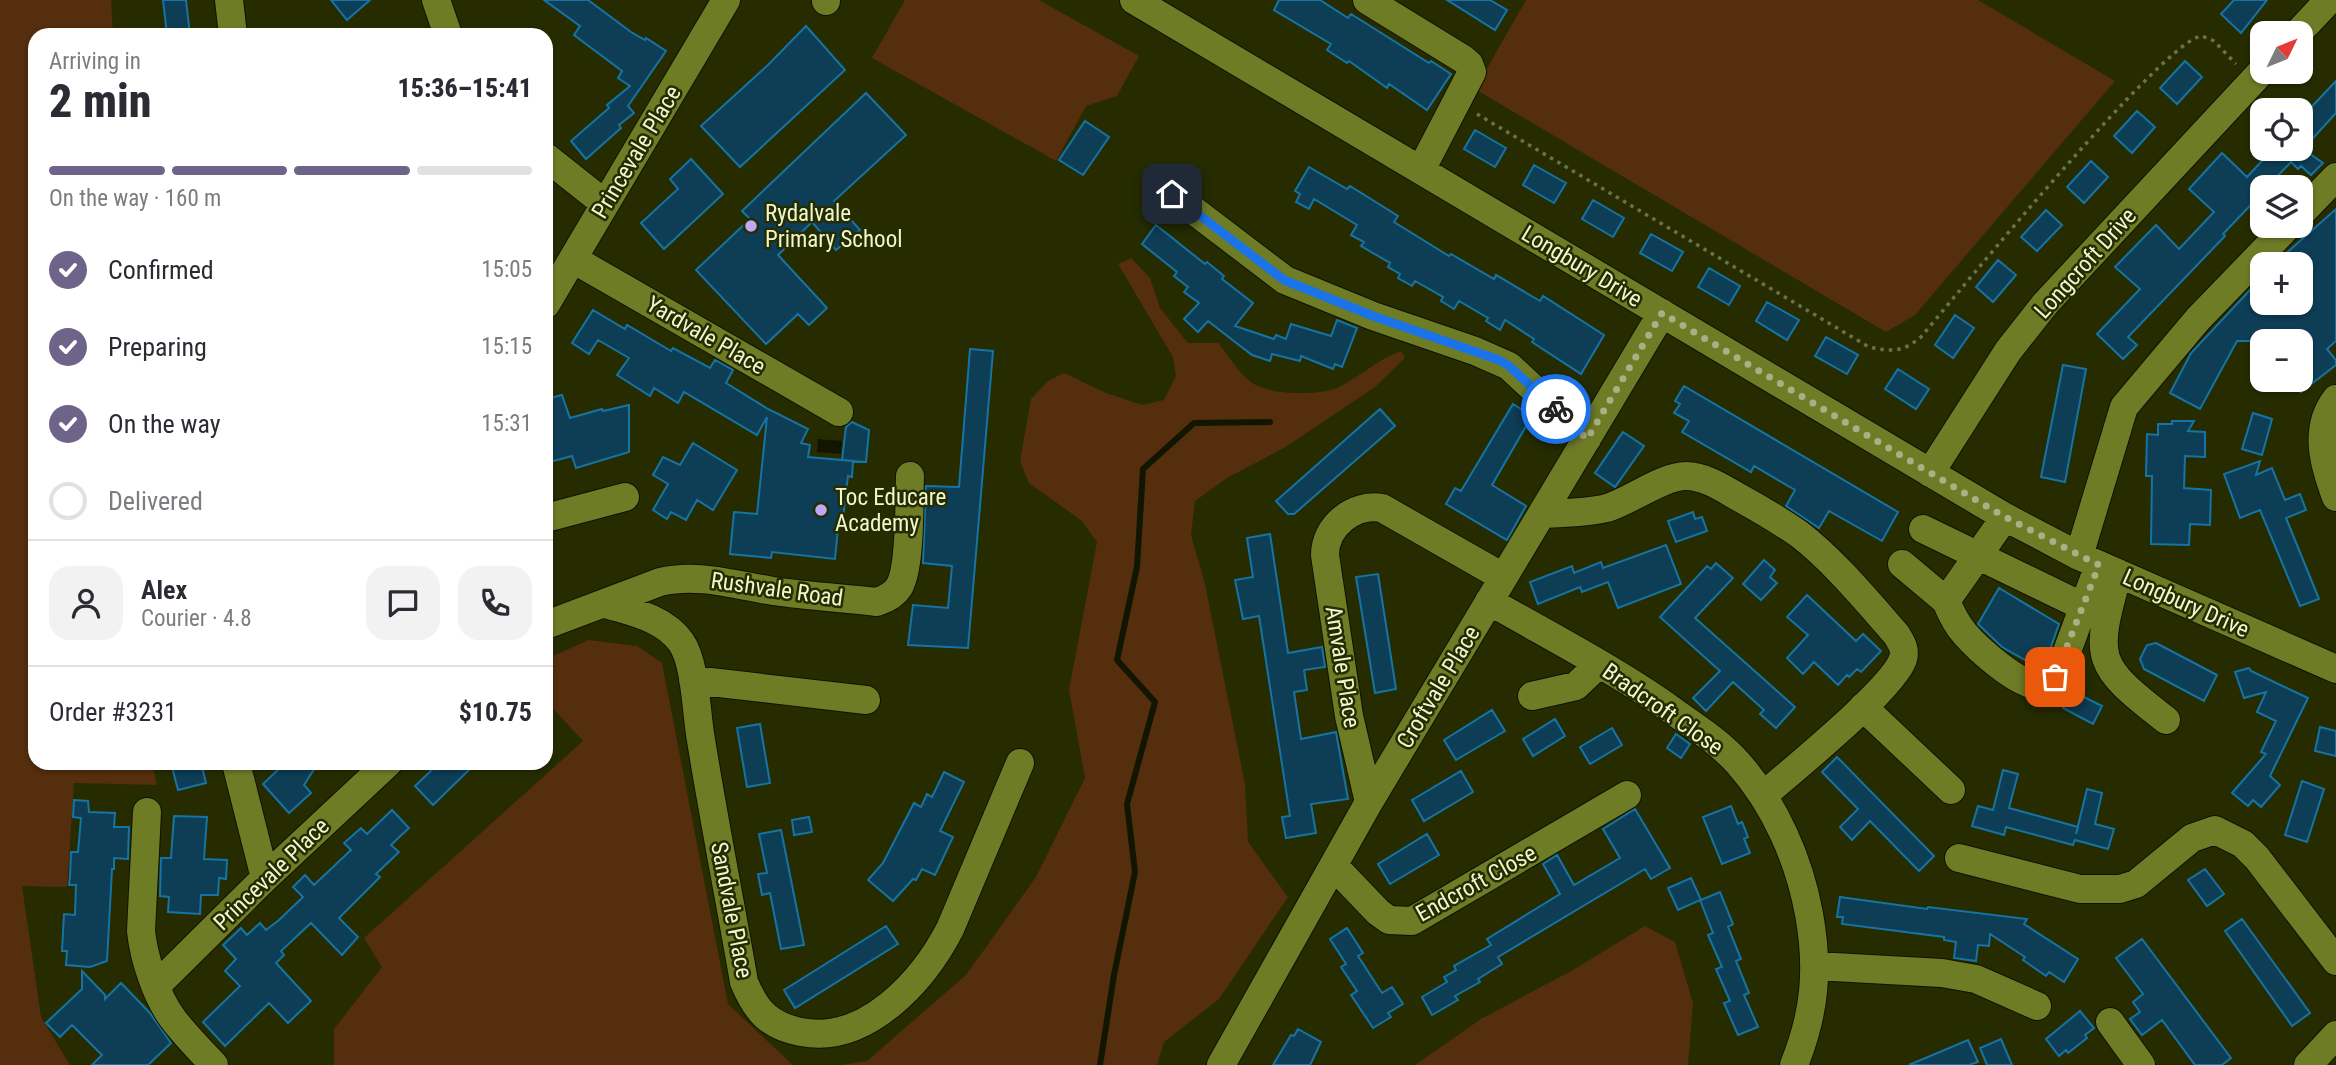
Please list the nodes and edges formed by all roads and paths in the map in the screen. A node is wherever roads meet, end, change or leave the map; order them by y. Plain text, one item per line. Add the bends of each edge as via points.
1 (229, 0) edge
2 (436, 0) edge
3 (726, 0) edge
4 (1134, 0) edge
5 (1367, 0) edge
6 (2329, 0) edge
7 (2309, 21) edge
8 (232, 28) edge
9 (446, 28) edge
10 (2250, 70) edge
11 (2250, 84) edge
12 (1457, 103) junction
13 (553, 163) edge
14 (1421, 170) junction
15 (2336, 177) edge
16 (1172, 194) dead end
17 (2313, 201) edge
18 (604, 203) junction
19 (2276, 238) edge
20 (573, 259) junction
21 (553, 292) edge
22 (1662, 313) junction
23 (2336, 399) edge
24 (839, 412) dead end
25 (1587, 439) junction
26 (1930, 473) junction
27 (910, 476) dead end
28 (625, 497) dead end
29 (2336, 497) edge
30 (1543, 514) junction
31 (553, 516) edge
32 (2005, 517) junction
33 (1923, 529) dead end
34 (1977, 556) junction
35 (1902, 564) dead end
36 (2099, 565) junction
37 (1503, 576) junction
38 (1489, 601) junction
39 (1946, 601) junction
40 (606, 604) junction
41 (2084, 607) junction
42 (553, 623) edge
43 (1599, 664) junction
44 (2336, 669) edge
45 (692, 680) junction
46 (1531, 696) dead end
47 (866, 699) dead end
48 (1863, 707) junction
49 (2165, 720) dead end
50 (1020, 763) dead end
51 (238, 770) edge
52 (381, 770) edge
53 (1951, 790) dead end
54 (1627, 795) dead end
55 (1763, 796) junction
56 (1369, 802) junction
57 (147, 812) dead end
58 (1959, 858) dead end
59 (1334, 866) junction
60 (265, 878) junction
61 (2336, 961) edge
62 (1816, 966) junction
63 (156, 986) junction
64 (2037, 1006) dead end
65 (2110, 1022) dead end
66 (2336, 1035) edge
67 (214, 1065) edge
68 (1221, 1065) edge
69 (1794, 1065) edge
70 (2141, 1065) edge
71 (2308, 1065) edge

1 - 8 street
2 - 9 street
3 - 18 street, Princevale Place
4 - 14 street, Longbury Drive
5 - 12 street via 1469,64 1470,79
6 - 7 street
10 - 12 path via 2214,41 2202,36 2188,40 2095,134 1922,337 1898,351 1869,346
11 - 26 street, Longcroft Drive via 2045,304 2008,351
12 - 14 street
13 - 18 street
14 - 22 street, Longbury Drive
15 - 17 street
16 - 25 street via 1284,280 1509,366
18 - 20 street, Princevale Place
19 - 36 street via 2198,319 2124,407
20 - 21 street, Princevale Place
20 - 24 street, Yardvale Place
22 - 25 street, Croftvale Place
22 - 26 street, Longbury Drive
23 - 29 street via 2328,409 2322,438 2326,471
25 - 30 street, Croftvale Place
26 - 32 street, Longbury Drive
27 - 40 street, Rushvale Road via 906,558 901,584 887,598 877,602 678,578
28 - 31 street
30 - 37 street, Croftvale Place
30 - 48 street via 1607,508 1685,476 1717,485 1763,511 1823,554 1896,634 1904,649 1892,676
32 - 34 street
32 - 36 street, Longbury Drive
33 - 34 street
34 - 39 street
34 - 41 street
35 - 39 street
36 - 41 street
36 - 44 street, Longbury Drive
36 - 49 street via 2108,667
37 - 38 street, Croftvale Place
37 - 56 street, Amvale Place via 1382,508 1350,513 1330,532 1325,555 1349,716
38 - 43 street, Bradcroft Close
38 - 56 street, Croftvale Place
39 - 41 street via 1966,636 2024,682 2037,685 2055,677
40 - 42 street, Rushvale Road
40 - 45 street, Sandvale Place via 666,627 682,643
43 - 46 street via 1576,686
43 - 55 street, Bradcroft Close via 1707,735 1737,762
45 - 47 street
45 - 50 street, Sandvale Place via 744,982 765,1018 789,1030 820,1036 848,1029 887,1007 923,973 950,929
48 - 53 street
48 - 55 street
51 - 60 street
52 - 60 street, Princevale Place
54 - 59 street, Endcroft Close via 1412,921 1389,920
55 - 62 street, Bradcroft Close via 1790,845 1804,888
56 - 59 street, Croftvale Place
57 - 63 street via 141,931
58 - 61 street via 2080,889 2120,889 2136,884 2192,838 2215,830 2243,844 2257,858
59 - 68 street, Croftvale Place
60 - 63 street, Princevale Place
62 - 64 street via 1976,979
62 - 69 street, Bradcroft Close via 1810,1014
63 - 67 street via 173,1019
65 - 70 street
66 - 71 street

